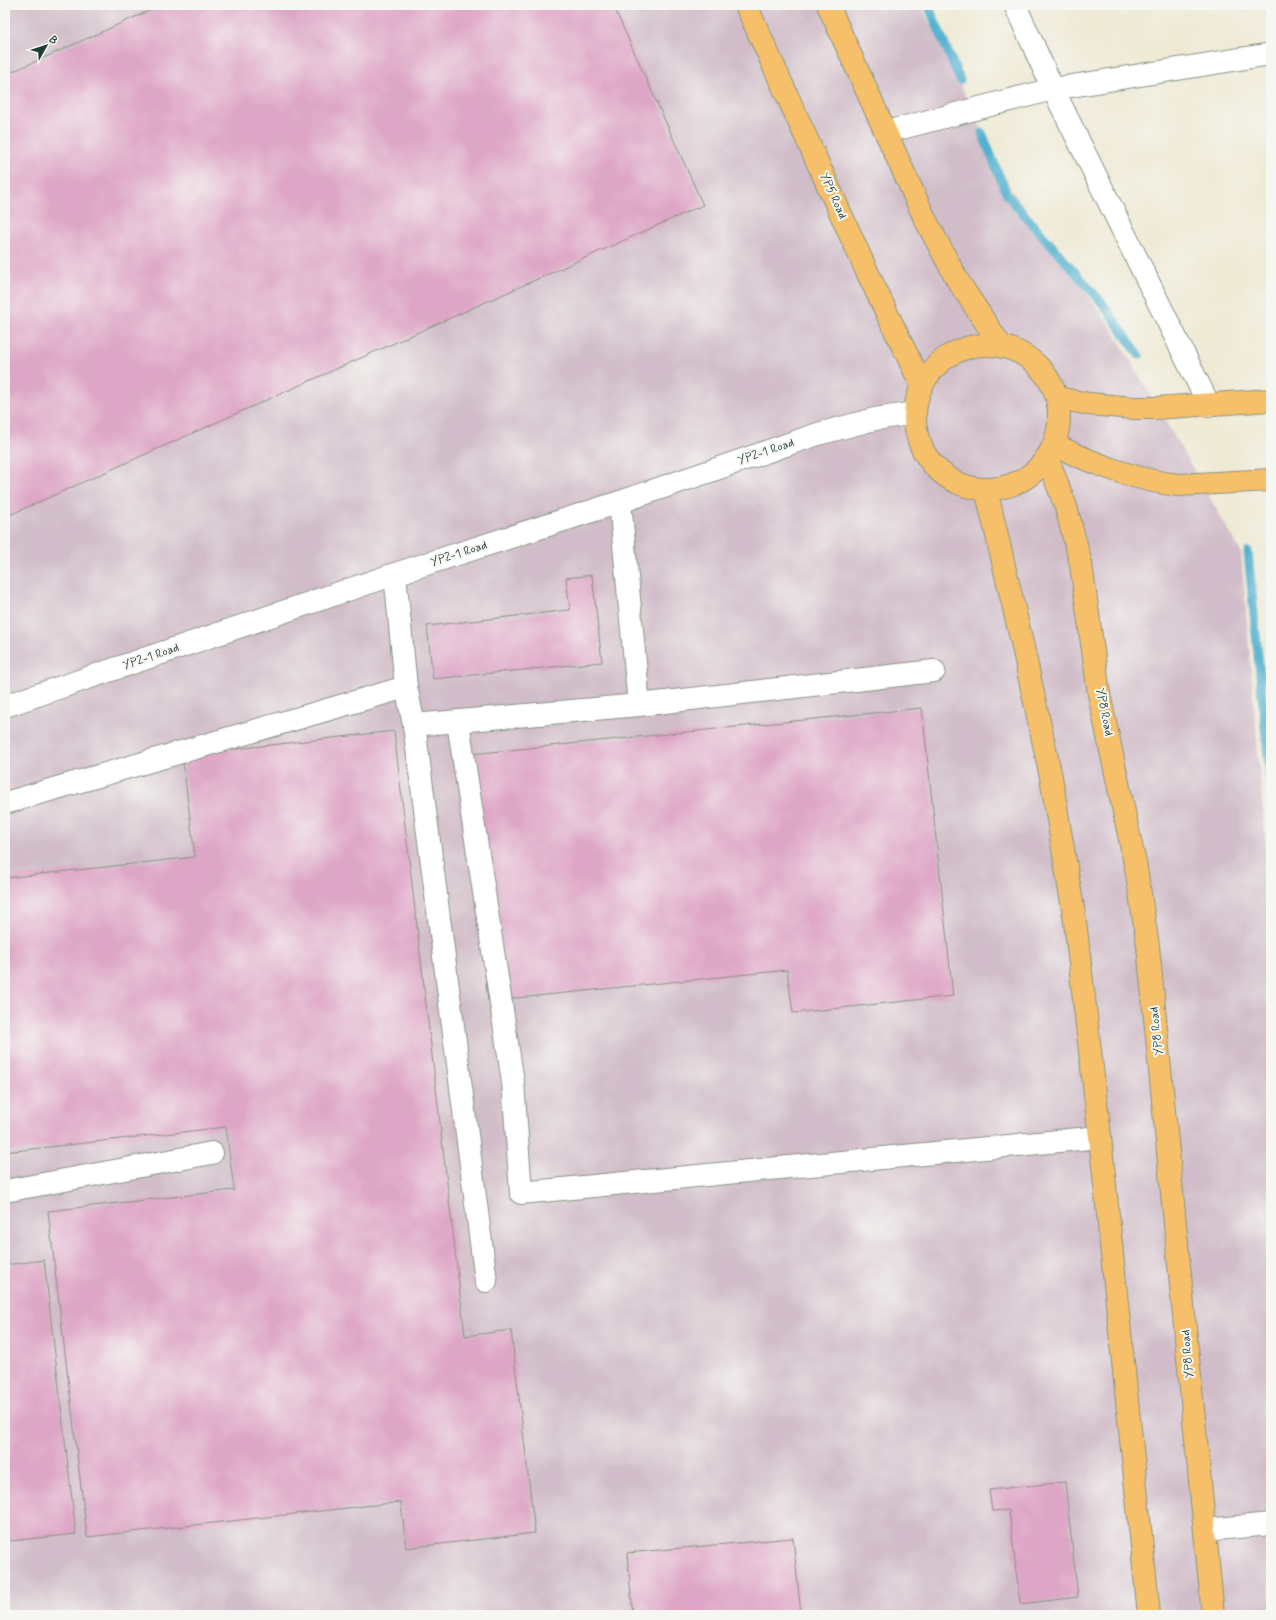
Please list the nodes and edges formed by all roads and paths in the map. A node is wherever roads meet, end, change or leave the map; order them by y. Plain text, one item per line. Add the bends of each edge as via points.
1 (746, 5) edge
2 (828, 5) edge
3 (1015, 5) edge
4 (1271, 54) edge
5 (1053, 89) junction
6 (886, 132) junction
7 (1000, 346) junction
8 (922, 386) junction
9 (1057, 398) junction
10 (1271, 400) edge
11 (1209, 405) junction
12 (915, 413) junction
13 (1050, 451) junction
14 (1271, 480) edge
15 (986, 489) junction
16 (620, 502) junction
17 (395, 574) junction
18 (934, 671) dead end
19 (406, 687) junction
20 (639, 705) junction
21 (5, 706) edge
22 (458, 722) junction
23 (414, 725) junction
24 (5, 803) edge
25 (1100, 1137) junction
26 (212, 1153) dead end
27 (5, 1191) edge
28 (486, 1281) dead end
29 (1271, 1524) edge
30 (1205, 1530) junction
31 (1149, 1615) edge
32 (1213, 1615) edge

1 - 8 main road, YP5 Road via 866,270
2 - 6 main road
3 - 5 street
4 - 5 street
5 - 6 street
5 - 11 street
6 - 7 main road via 925,219 950,267
7 - 8 main road via 973,346 956,352 932,369
7 - 9 main road via 1020,352 1039,366 1050,381
8 - 12 main road
9 - 11 main road via 1133,408
9 - 13 main road via 1059,427
10 - 11 main road
12 - 15 main road via 920,442 936,467 955,481 970,487
12 - 16 street, YP2-1 Road via 846,426
13 - 14 main road via 1169,484
13 - 15 main road via 1030,475 1017,483 1002,488
13 - 30 main road, YP8 Road via 1081,564 1099,694 1136,868 1148,946
15 - 25 main road via 1051,777 1075,921
16 - 17 street, YP2-1 Road
16 - 20 street
17 - 19 street
17 - 21 street, YP2-1 Road
18 - 20 street
19 - 23 street
19 - 24 street
20 - 22 street
22 - 23 street
22 - 25 street via 513,1082 521,1194
23 - 28 street
25 - 31 main road
26 - 27 street
29 - 30 street
30 - 32 main road, YP8 Road

